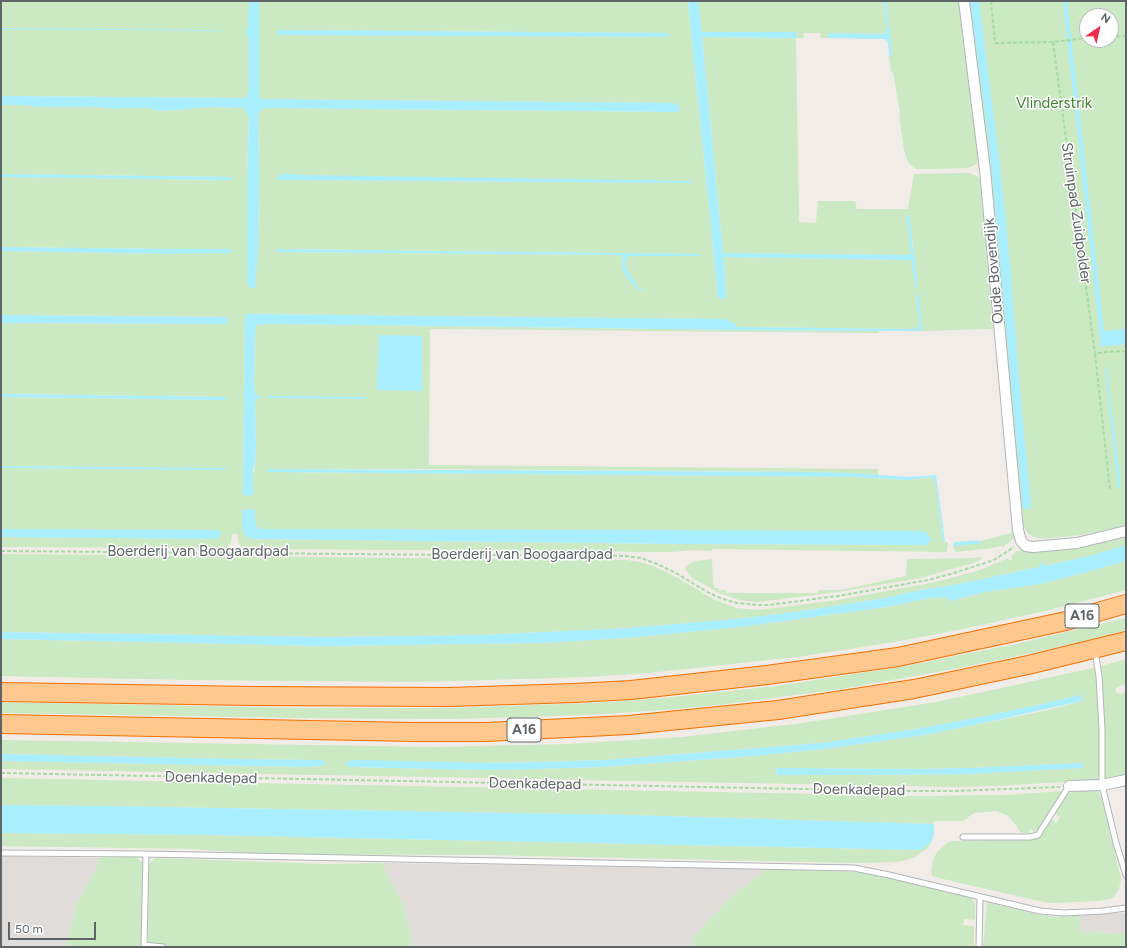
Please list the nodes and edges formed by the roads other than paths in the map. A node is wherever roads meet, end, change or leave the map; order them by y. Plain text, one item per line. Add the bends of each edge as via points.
1 (964, 1) edge
2 (1126, 531) edge
3 (1126, 604) edge
4 (1126, 641) edge
5 (1095, 649) junction
6 (1, 692) edge
7 (1, 724) edge
8 (1126, 780) edge
9 (1102, 785) junction
10 (1069, 786) joint
11 (963, 837) dead end
12 (1, 853) edge
13 (146, 854) junction
14 (1126, 875) edge
15 (980, 897) junction
16 (1126, 908) edge
17 (144, 946) edge
18 (163, 947) edge
19 (979, 947) edge

1 - 2 street, Oude Bovendijk via 985,170 1021,541 1026,546 1033,547 1077,543
3 - 6 highway, A16 via 1066,621 898,657 631,690 449,697
4 - 5 highway, A16
5 - 7 highway, A16 via 914,689 778,710 629,725 485,732 414,732
5 - 9 lane via 1100,691
8 - 9 street
9 - 10 street
9 - 14 lane
10 - 11 lane via 1038,835 1030,838
12 - 13 lane
13 - 15 lane via 854,868
13 - 17 lane
15 - 16 lane via 1040,911 1064,913
15 - 19 lane
17 - 18 lane

